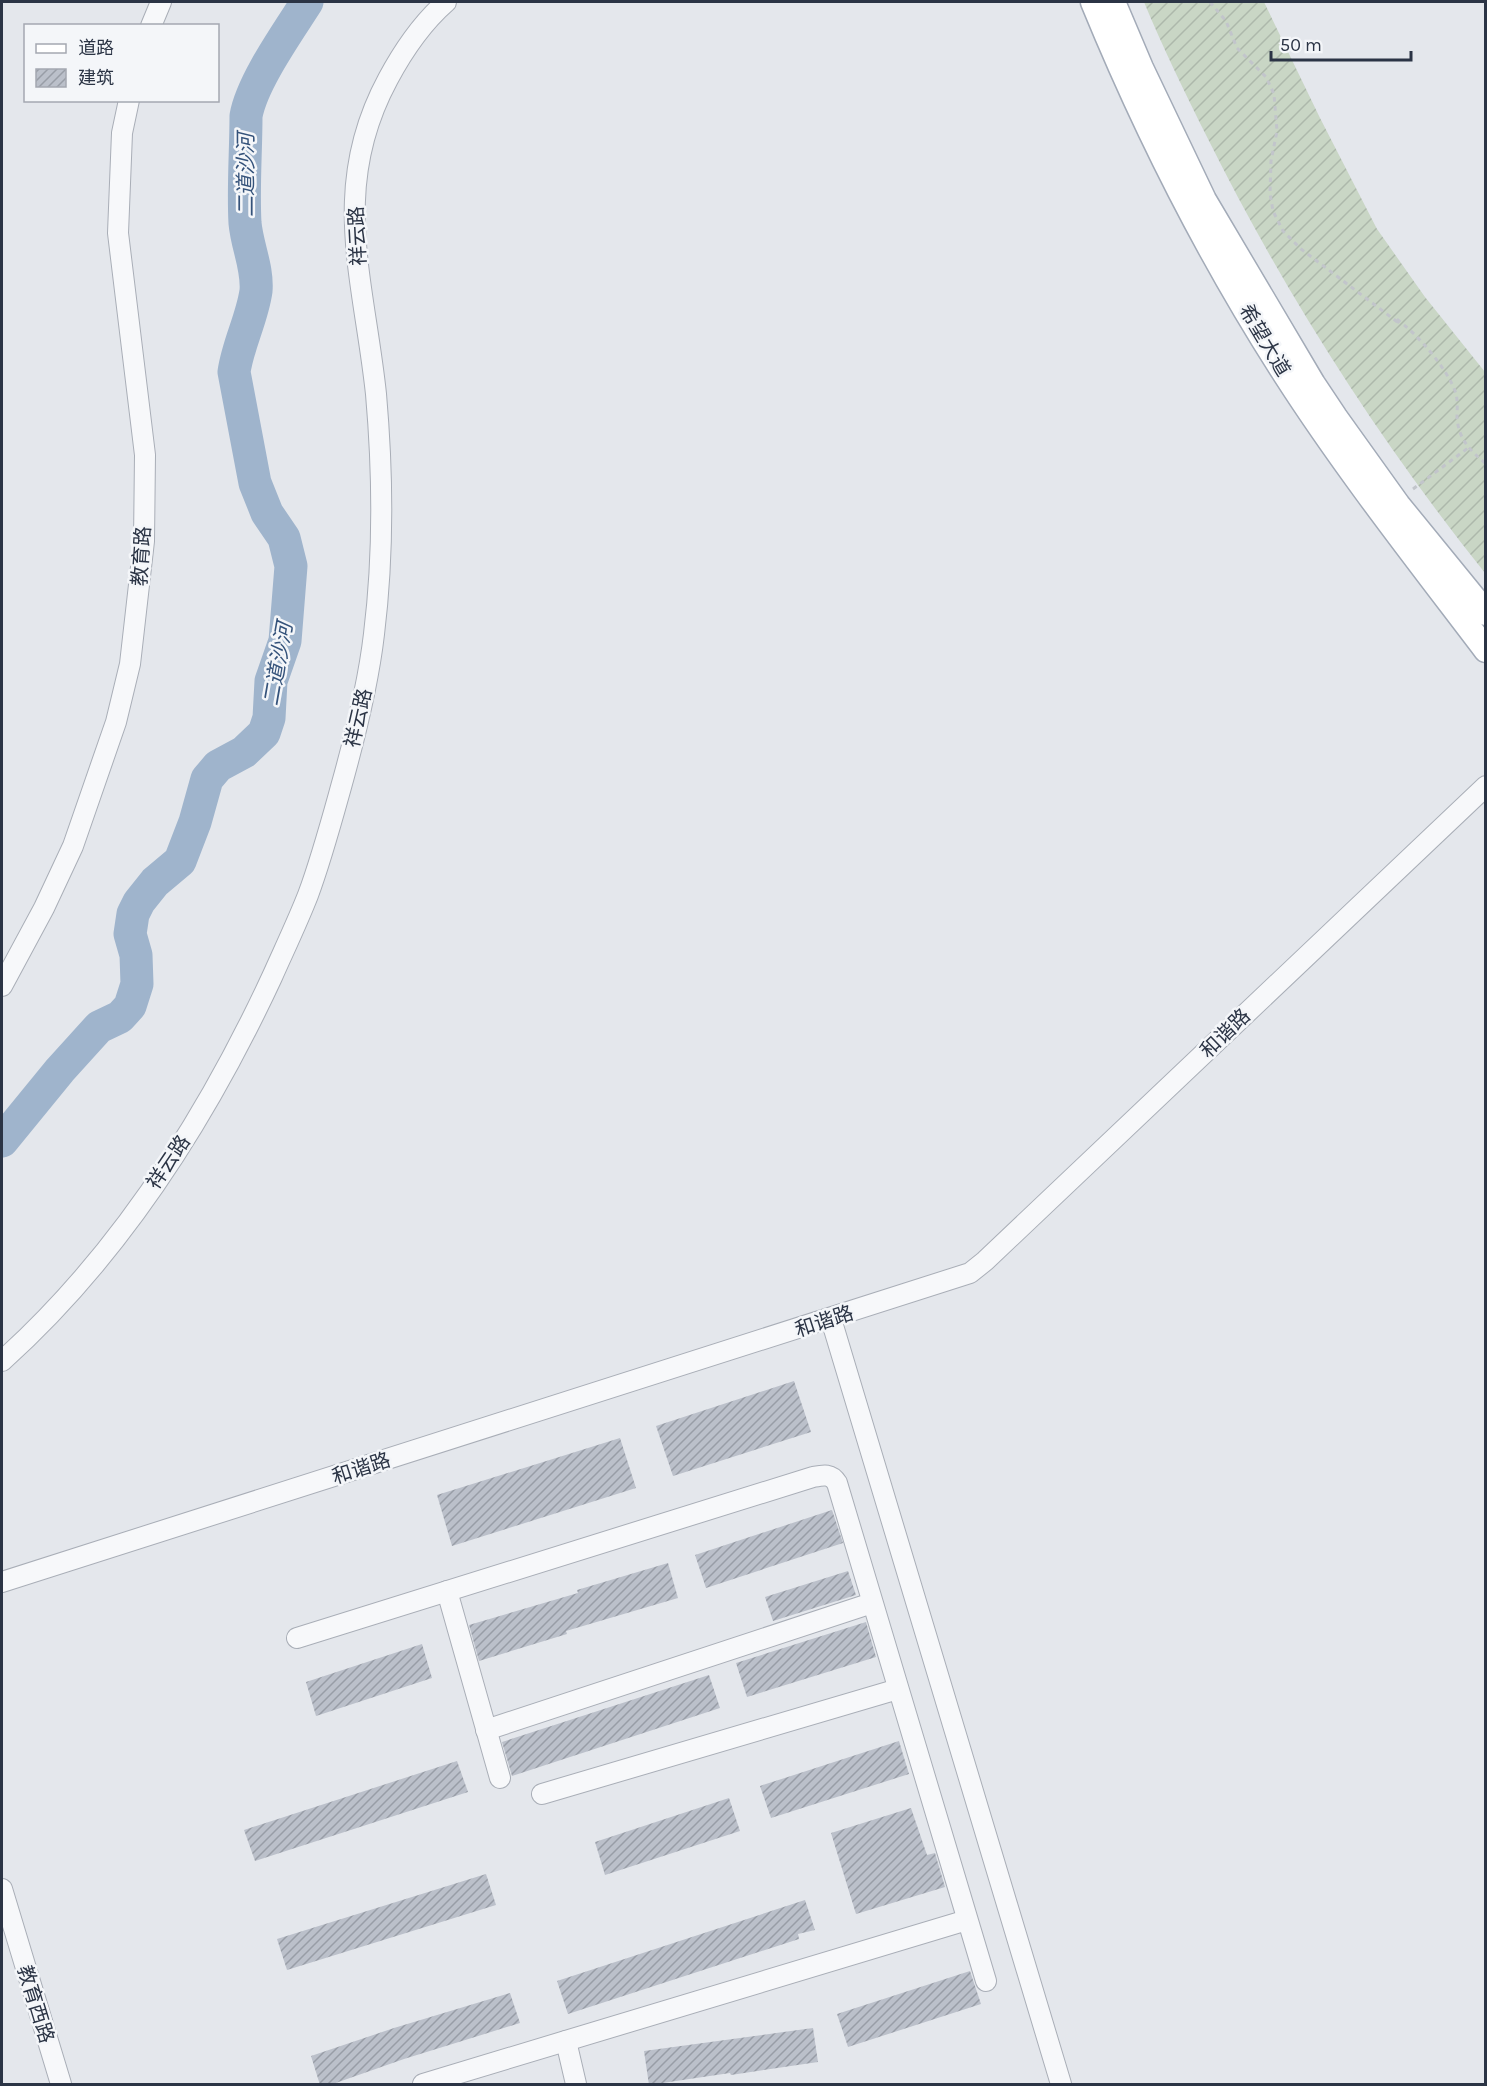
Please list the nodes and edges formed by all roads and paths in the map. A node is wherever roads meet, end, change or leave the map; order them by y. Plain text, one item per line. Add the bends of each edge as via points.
1 (160, 2) edge
2 (446, 2) edge
3 (1093, 2) edge
4 (1113, 2) edge
5 (1210, 2) edge
6 (152, 24) edge
7 (129, 102) edge
8 (1468, 448) junction
9 (1485, 464) edge
10 (1413, 489) dead end
11 (1485, 613) edge
12 (1485, 650) edge
13 (1485, 786) edge
14 (2, 987) edge
15 (831, 1318) junction
16 (2, 1361) edge
17 (2, 1582) edge
18 (447, 1591) junction
19 (872, 1603) junction
20 (297, 1638) dead end
21 (898, 1689) junction
22 (486, 1730) junction
23 (500, 1778) dead end
24 (542, 1794) dead end
25 (2, 1889) edge
26 (967, 1920) junction
27 (986, 1982) dead end
28 (566, 2041) junction
29 (61, 2085) edge
30 (423, 2085) edge
31 (576, 2085) edge
32 (1061, 2085) edge

1 - 6 street
2 - 16 street, 祥云路 via 416,35 393,69 375,103 358,158 355,244 378,426 381,554 363,701 316,868 297,921 245,1035 179,1148 94,1266
3 - 12 main road, 希望大道 via 1125,79 1193,218 1275,357 1316,421
4 - 11 main road, 希望大道 via 1204,200 1313,384 1398,505
5 - 8 path via 1226,21 1237,48 1266,77 1274,94 1277,131 1270,193 1283,231 1346,284 1406,325 1431,353 1455,392 1459,432
7 - 14 street, 教育路 via 122,133 118,233 145,454 144,542 130,664 116,722 73,846
8 - 9 path
8 - 10 path
13 - 15 street, 和谐路 via 978,1268 958,1278
15 - 17 street, 和谐路
15 - 32 street
18 - 19 street via 827,1475 837,1483
18 - 20 street
18 - 22 street
19 - 21 street
19 - 22 street
21 - 24 street
21 - 26 street
22 - 23 street
25 - 29 street, 教育西路
26 - 27 street
26 - 28 street
28 - 30 street
28 - 31 street

